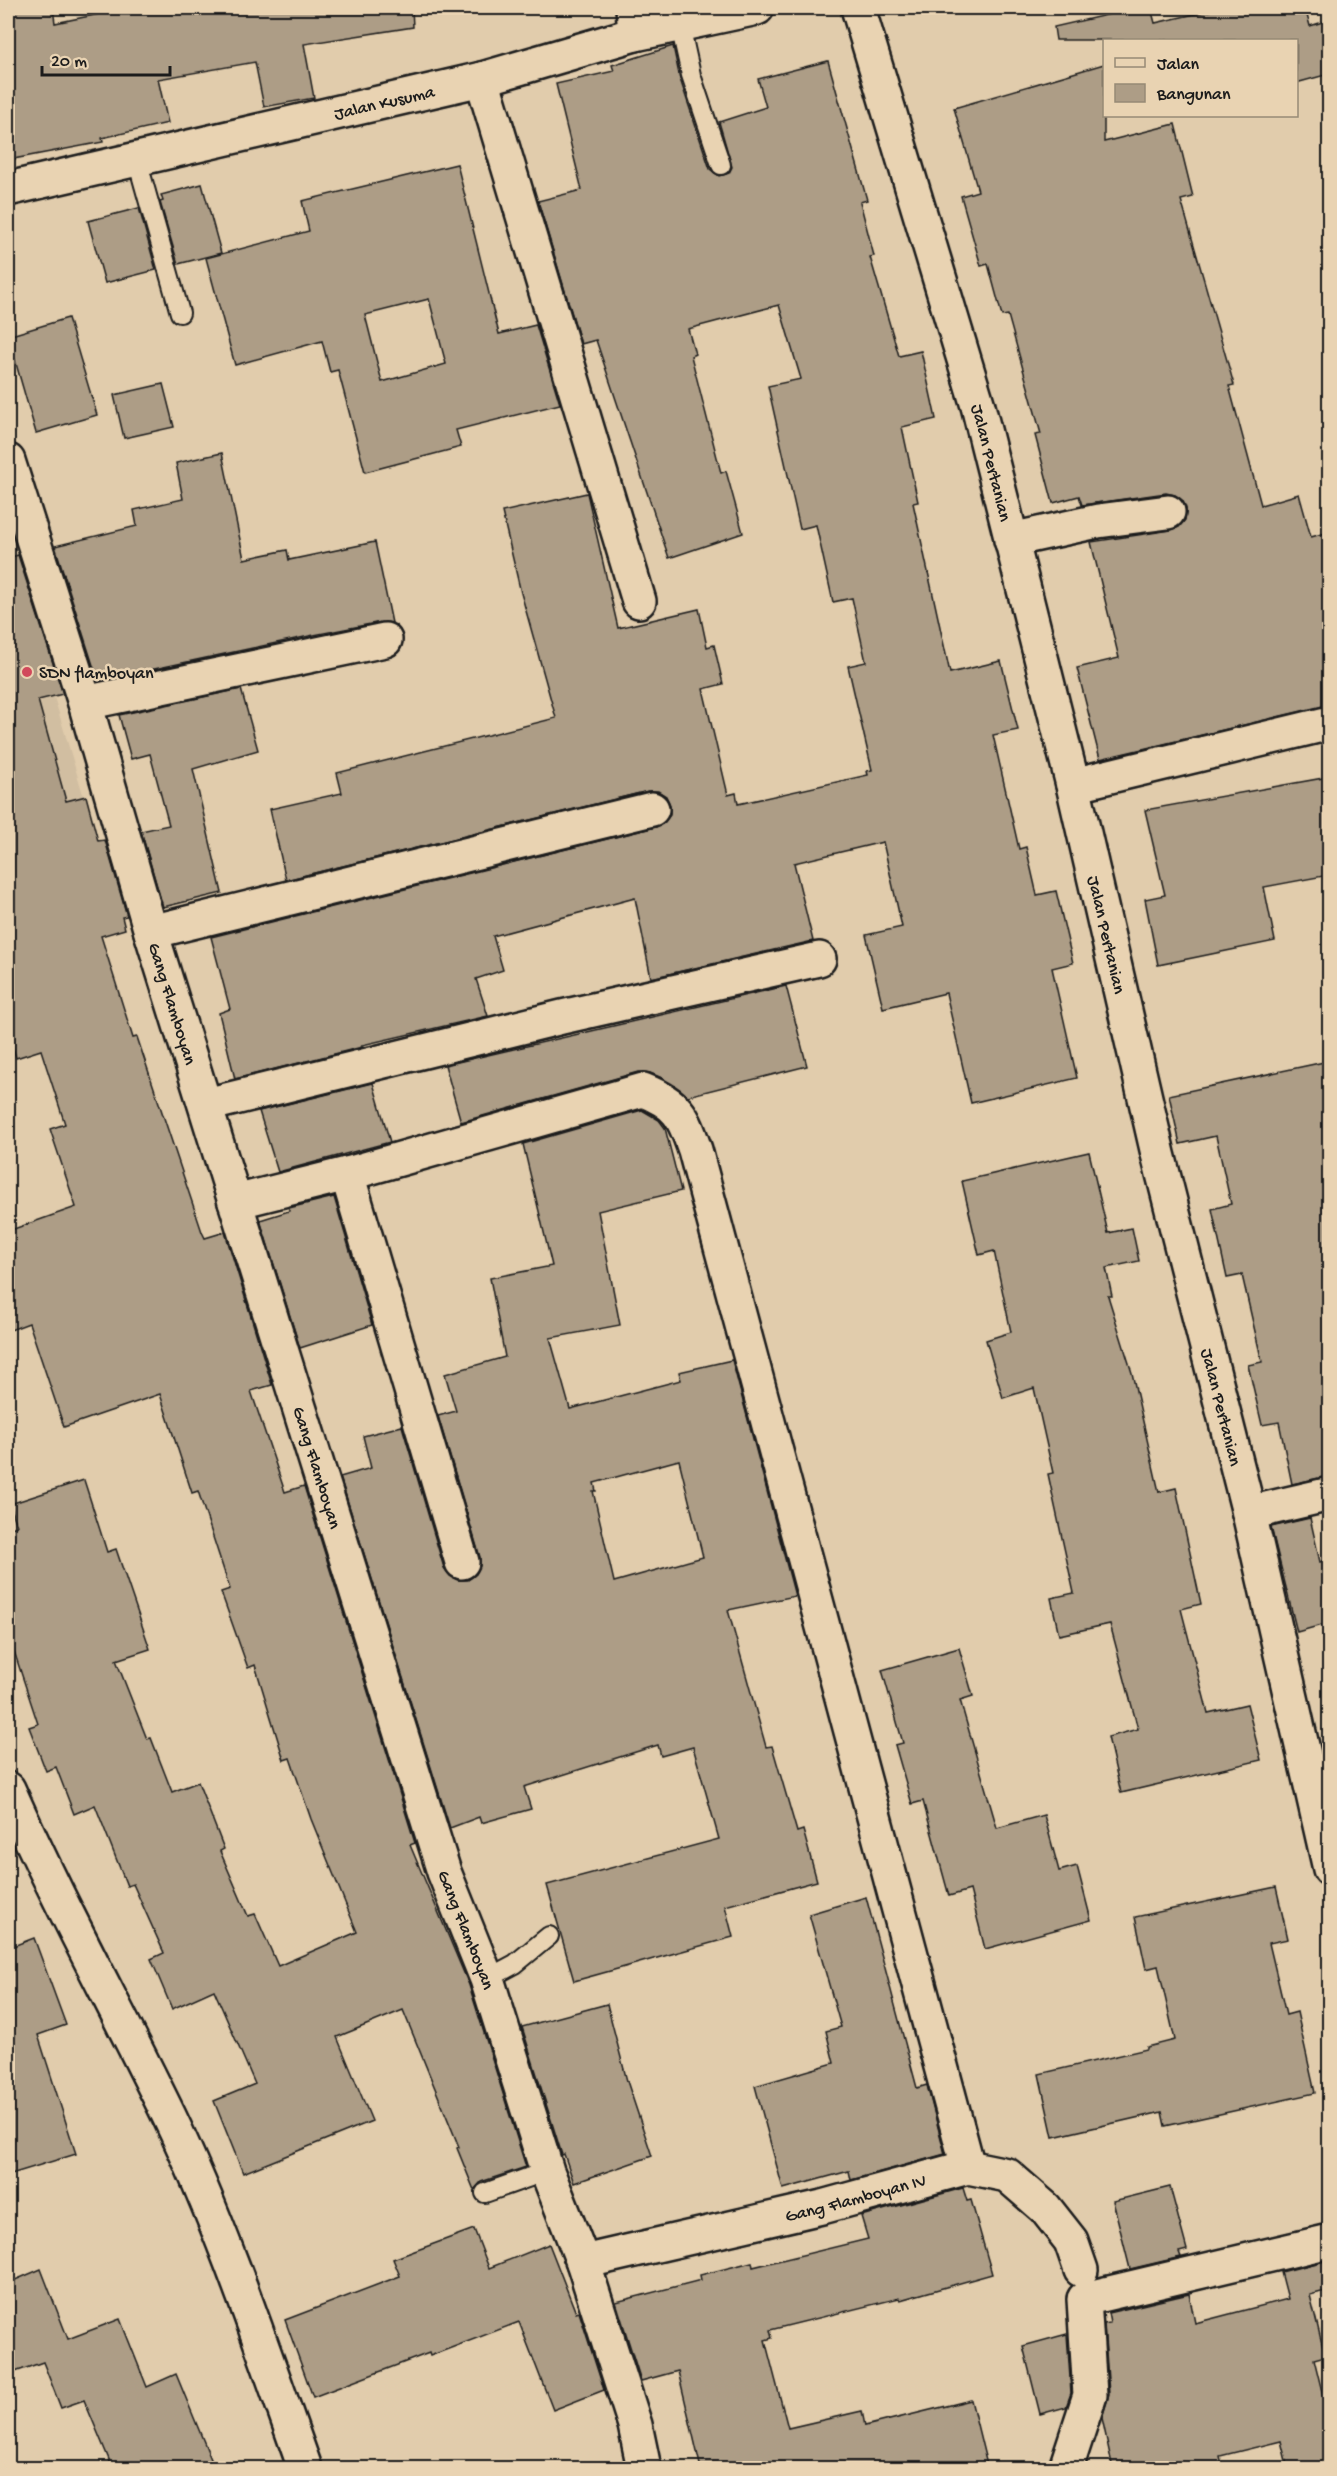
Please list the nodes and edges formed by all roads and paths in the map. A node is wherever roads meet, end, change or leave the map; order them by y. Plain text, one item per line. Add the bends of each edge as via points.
1 (757, 8) edge
2 (858, 8) edge
3 (634, 21) edge
4 (680, 24) junction
5 (482, 79) junction
6 (137, 160) junction
7 (721, 165) dead end
8 (8, 189) edge
9 (180, 313) dead end
10 (8, 461) edge
11 (15, 510) edge
12 (1168, 512) dead end
13 (1011, 540) junction
14 (639, 601) dead end
15 (385, 640) dead end
16 (85, 703) junction
17 (1329, 723) edge
18 (1073, 785) junction
19 (652, 808) dead end
20 (151, 933) junction
21 (819, 959) dead end
22 (206, 1105) junction
23 (347, 1174) junction
24 (235, 1202) junction
25 (1329, 1494) edge
26 (1249, 1514) junction
27 (462, 1562) dead end
28 (8, 1789) edge
29 (1329, 1869) edge
30 (549, 1936) dead end
31 (487, 1979) junction
32 (968, 2167) junction
33 (547, 2171) junction
34 (485, 2193) dead end
35 (1329, 2241) edge
36 (583, 2262) junction
37 (1083, 2285) junction
38 (304, 2469) edge
39 (644, 2469) edge
40 (1066, 2469) edge

1 - 4 street, Jalan Kusuma
2 - 13 street, Jalan Pertanian via 978,406
3 - 4 street, Jalan Kusuma
3 - 5 street, Jalan Kusuma
4 - 7 lane via 691,75
5 - 6 street, Jalan Kusuma
5 - 14 street
6 - 8 street, Jalan Kusuma
6 - 9 lane
10 - 11 street, Gang Flamboyan
11 - 16 street, Gang Flamboyan
12 - 13 street via 1098,521
13 - 18 street, Jalan Pertanian
15 - 16 street
16 - 20 street, Gang Flamboyan
17 - 18 street
18 - 26 street, Jalan Pertanian via 1158,1154
19 - 20 street
20 - 22 street, Gang Flamboyan
21 - 22 street via 562,1017
22 - 24 street, Gang Flamboyan
23 - 24 street
23 - 27 street
23 - 32 street via 643,1090 678,1110 695,1150
24 - 31 street, Gang Flamboyan via 444,1872
25 - 26 street
26 - 29 street, Jalan Pertanian
28 - 38 street via 195,2176
30 - 31 lane via 515,1964
31 - 33 street, Gang Flamboyan
32 - 36 street, Gang Flamboyan IV via 822,2207
32 - 37 street, Gang Flamboyan IV via 1007,2175 1045,2208 1071,2241
33 - 34 lane
33 - 36 street, Gang Flamboyan
35 - 37 street
36 - 39 street, Gang Flamboyan via 635,2425
37 - 40 street, Gang Flamboyan IV via 1090,2395

